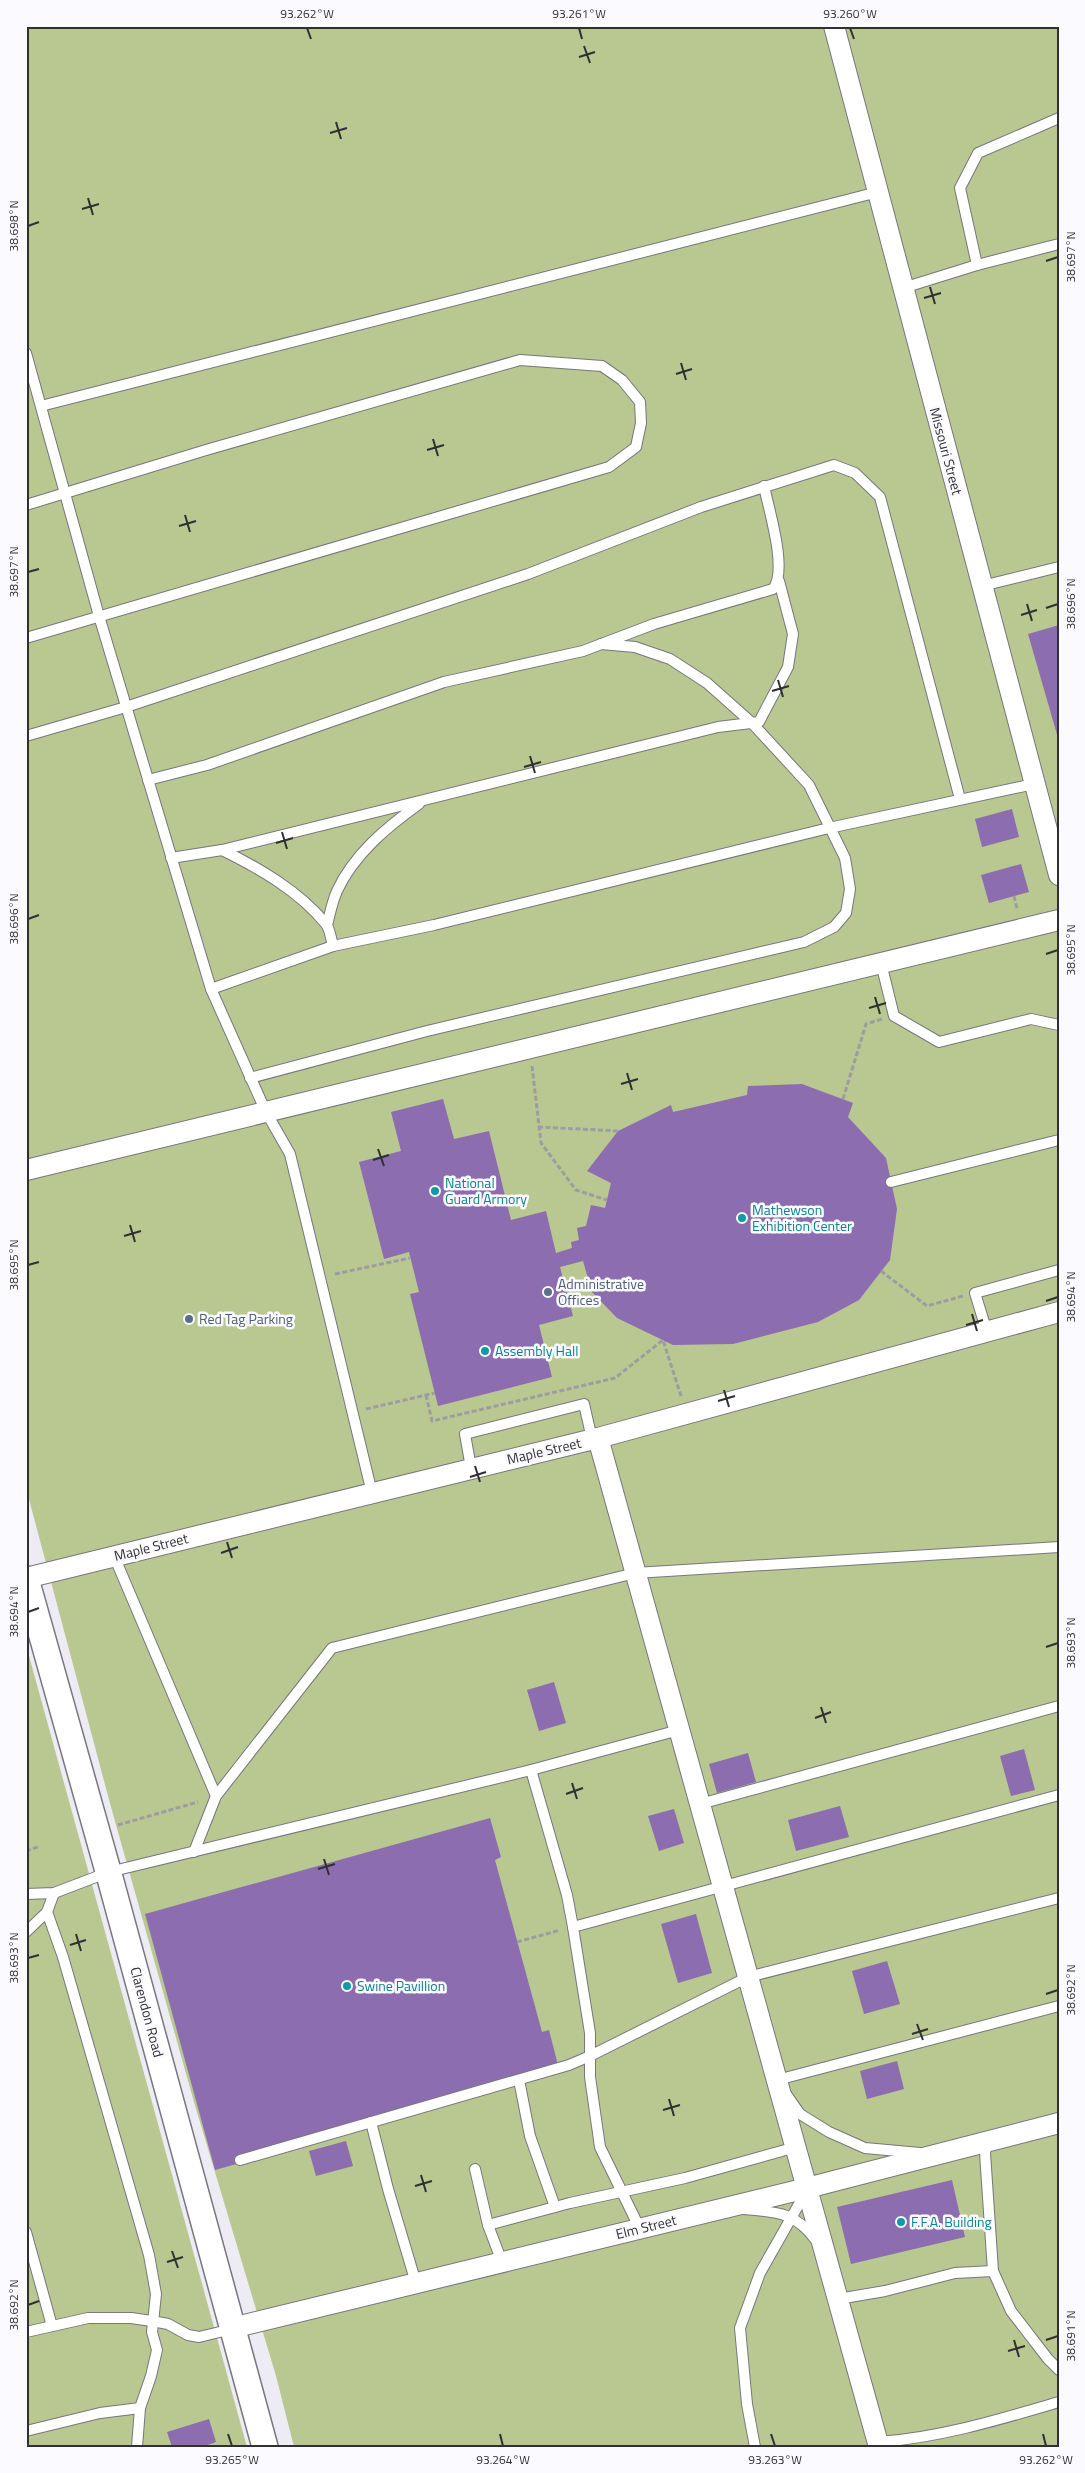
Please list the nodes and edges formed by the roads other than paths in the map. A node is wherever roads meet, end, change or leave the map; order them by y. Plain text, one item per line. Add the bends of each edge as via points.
1 (834, 26) edge
2 (1059, 118) edge
3 (878, 192) junction
4 (1059, 244) edge
5 (977, 265) junction
6 (903, 288) junction
7 (26, 354) edge
8 (41, 406) junction
9 (764, 486) junction
10 (65, 494) junction
11 (26, 506) edge
12 (1059, 567) edge
13 (779, 581) junction
14 (982, 586) junction
15 (99, 616) junction
16 (26, 638) edge
17 (601, 644) junction
18 (126, 707) junction
19 (752, 723) junction
20 (26, 736) edge
21 (148, 780) junction
22 (1034, 784) junction
23 (960, 799) junction
24 (425, 800) junction
25 (830, 828) junction
26 (222, 850) junction
27 (171, 858) junction
28 (1059, 875) edge
29 (1059, 920) edge
30 (327, 925) junction
31 (334, 946) junction
32 (880, 963) junction
33 (210, 989) junction
34 (1059, 1024) edge
35 (250, 1078) junction
36 (266, 1112) junction
37 (1059, 1140) edge
38 (26, 1170) edge
39 (891, 1182) dead end
40 (1059, 1270) edge
41 (1059, 1312) edge
42 (987, 1332) junction
43 (595, 1439) junction
44 (471, 1468) junction
45 (372, 1493) junction
46 (1059, 1546) edge
47 (114, 1556) junction
48 (635, 1573) junction
49 (26, 1578) edge
50 (1059, 1706) edge
51 (679, 1730) junction
52 (531, 1770) junction
53 (1059, 1795) edge
54 (216, 1796) junction
55 (700, 1804) junction
56 (194, 1852) junction
57 (109, 1872) junction
58 (723, 1886) junction
59 (54, 1893) junction
60 (26, 1894) edge
61 (1059, 1898) edge
62 (47, 1912) junction
63 (573, 1927) junction
64 (26, 1932) edge
65 (748, 1977) junction
66 (1059, 2006) edge
67 (590, 2056) junction
68 (519, 2080) junction
69 (777, 2080) junction
70 (371, 2122) junction
71 (1059, 2123) edge
72 (988, 2142) junction
73 (796, 2146) junction
74 (939, 2154) junction
75 (240, 2160) dead end
76 (475, 2169) dead end
77 (807, 2188) junction
78 (620, 2192) junction
79 (555, 2207) junction
80 (728, 2208) junction
81 (791, 2217) junction
82 (488, 2225) junction
83 (640, 2229) junction
84 (26, 2232) edge
85 (825, 2252) junction
86 (502, 2262) junction
87 (993, 2271) junction
88 (416, 2283) junction
89 (838, 2299) junction
90 (152, 2321) junction
91 (52, 2326) junction
92 (232, 2328) junction
93 (26, 2332) edge
94 (1059, 2370) edge
95 (1059, 2402) edge
96 (140, 2408) junction
97 (26, 2431) edge
98 (879, 2444) edge
99 (137, 2447) edge
100 (265, 2447) edge
101 (755, 2447) edge

1 - 3 street, Missouri Street
2 - 5 lane via 978,153 960,188
3 - 6 street, Missouri Street
3 - 8 lane
4 - 5 lane
5 - 6 lane
6 - 14 street, Missouri Street
7 - 8 lane
8 - 10 lane
9 - 13 lane via 779,560
9 - 18 lane via 528,574
9 - 23 lane via 834,465 855,473 880,497
10 - 11 lane
10 - 15 lane
10 - 15 lane via 520,360 602,366 622,380 640,402 641,424 636,448 609,467
12 - 14 lane
13 - 17 lane via 773,589 654,624
13 - 19 lane via 793,634 788,667 759,722
14 - 22 street, Missouri Street
15 - 16 lane
15 - 18 lane
17 - 19 lane via 635,647 670,660 707,683
17 - 21 lane via 583,651 444,682 207,765
18 - 20 lane
18 - 21 lane
19 - 24 lane via 718,726
19 - 25 lane via 809,785
21 - 27 lane
22 - 23 lane
22 - 28 street, Missouri Street
23 - 25 lane
24 - 26 lane
24 - 30 lane via 385,828 351,868 337,892
25 - 31 lane via 434,925
25 - 35 lane via 845,858 850,889 846,913 834,927 804,942 427,1031
26 - 27 lane
26 - 30 lane via 288,889
27 - 33 lane
29 - 32 street
30 - 31 lane
31 - 33 lane
32 - 34 lane via 894,1016 939,1042 1031,1019
32 - 36 street
33 - 35 lane
35 - 36 lane
36 - 38 street
36 - 45 lane via 290,1154
37 - 39 lane
40 - 42 lane via 975,1293
41 - 42 street, Maple Street
42 - 43 street, Maple Street
43 - 44 street, Maple Street
43 - 44 lane via 584,1404 465,1434
43 - 48 street
44 - 45 street, Maple Street
45 - 47 street, Maple Street
46 - 48 lane
47 - 49 street, Maple Street
47 - 54 lane
48 - 51 street
48 - 54 lane via 332,1648
49 - 57 street, Clarendon Road
50 - 55 lane
51 - 52 lane
51 - 55 street
52 - 56 lane
52 - 63 lane
53 - 58 lane
54 - 56 lane
55 - 58 street
56 - 57 lane
57 - 59 lane
57 - 92 street, Clarendon Road
58 - 63 lane
58 - 65 street
59 - 60 lane
59 - 62 lane
61 - 65 lane
62 - 64 lane
62 - 90 lane via 63,1957 149,2255 156,2294
63 - 67 lane via 590,2033
65 - 67 lane
65 - 69 street
66 - 69 lane
67 - 68 lane
67 - 78 lane via 600,2147
68 - 70 lane
68 - 79 lane via 530,2136
69 - 73 street
69 - 74 lane via 800,2114 829,2132 865,2148
70 - 75 lane
70 - 88 lane
71 - 72 street, Elm Street
72 - 74 street, Elm Street
72 - 87 lane
73 - 77 street
73 - 78 lane via 685,2178
74 - 77 street, Elm Street
76 - 82 lane
77 - 80 street, Elm Street
77 - 81 lane
77 - 85 street
78 - 79 lane
78 - 83 lane
79 - 82 lane
80 - 81 lane via 778,2212
80 - 83 street, Elm Street
81 - 85 lane via 805,2225
81 - 101 lane via 760,2273 740,2328 746,2404
82 - 86 lane
83 - 86 street, Elm Street
84 - 91 lane
85 - 89 street
86 - 88 street, Elm Street
87 - 89 lane via 955,2273
87 - 94 lane via 1011,2311
88 - 92 street, Elm Street
89 - 98 street
90 - 91 lane via 88,2318
90 - 92 lane via 199,2337
90 - 96 lane via 157,2350
91 - 93 lane
92 - 100 street, Clarendon Road
95 - 98 lane
96 - 97 lane via 100,2413
96 - 99 lane

